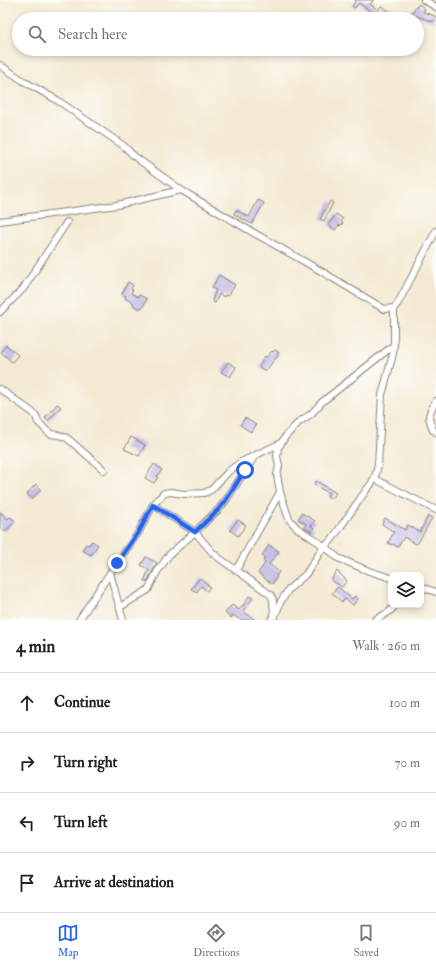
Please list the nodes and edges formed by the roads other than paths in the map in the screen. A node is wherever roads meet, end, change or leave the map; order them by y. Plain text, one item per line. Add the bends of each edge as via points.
1 (424, 0) edge
2 (436, 7) edge
3 (0, 65) edge
4 (181, 190) junction
5 (0, 220) edge
6 (66, 222) dead end
7 (436, 232) edge
8 (394, 308) junction
9 (0, 312) edge
10 (394, 346) junction
11 (0, 389) edge
12 (436, 401) edge
13 (436, 432) edge
14 (281, 443) junction
15 (255, 455) junction
16 (104, 470) dead end
17 (375, 479) junction
18 (280, 492) junction
19 (153, 505) junction
20 (436, 510) edge
21 (195, 532) junction
22 (324, 546) junction
23 (236, 570) junction
24 (110, 573) junction
25 (388, 577) edge
26 (424, 588) edge
27 (436, 592) edge
28 (120, 607) junction
29 (393, 608) edge
30 (273, 618) edge
31 (79, 620) edge
32 (124, 620) edge
33 (375, 620) edge

1 - 2 street
3 - 4 street via 124,146
4 - 5 street via 117,205
4 - 8 street via 384,309
6 - 9 street via 23,289
7 - 8 street
8 - 10 street
10 - 14 street via 322,402 299,422
10 - 17 street via 382,395
11 - 16 street via 32,412 46,431 67,438
12 - 13 street via 428,415
14 - 15 street
14 - 18 street via 277,456
15 - 19 street via 229,471 211,490 184,494 164,492
15 - 21 street via 219,509
17 - 20 street
17 - 22 street via 330,542
18 - 22 street via 288,518 297,528
18 - 23 street
19 - 21 street
19 - 24 street via 138,533
21 - 23 street via 212,552
21 - 28 street via 169,555 148,590
22 - 25 street via 338,558
22 - 30 street via 306,574 289,589
23 - 30 street via 271,595
24 - 28 street
24 - 31 street
26 - 27 street
28 - 32 street
29 - 33 street

